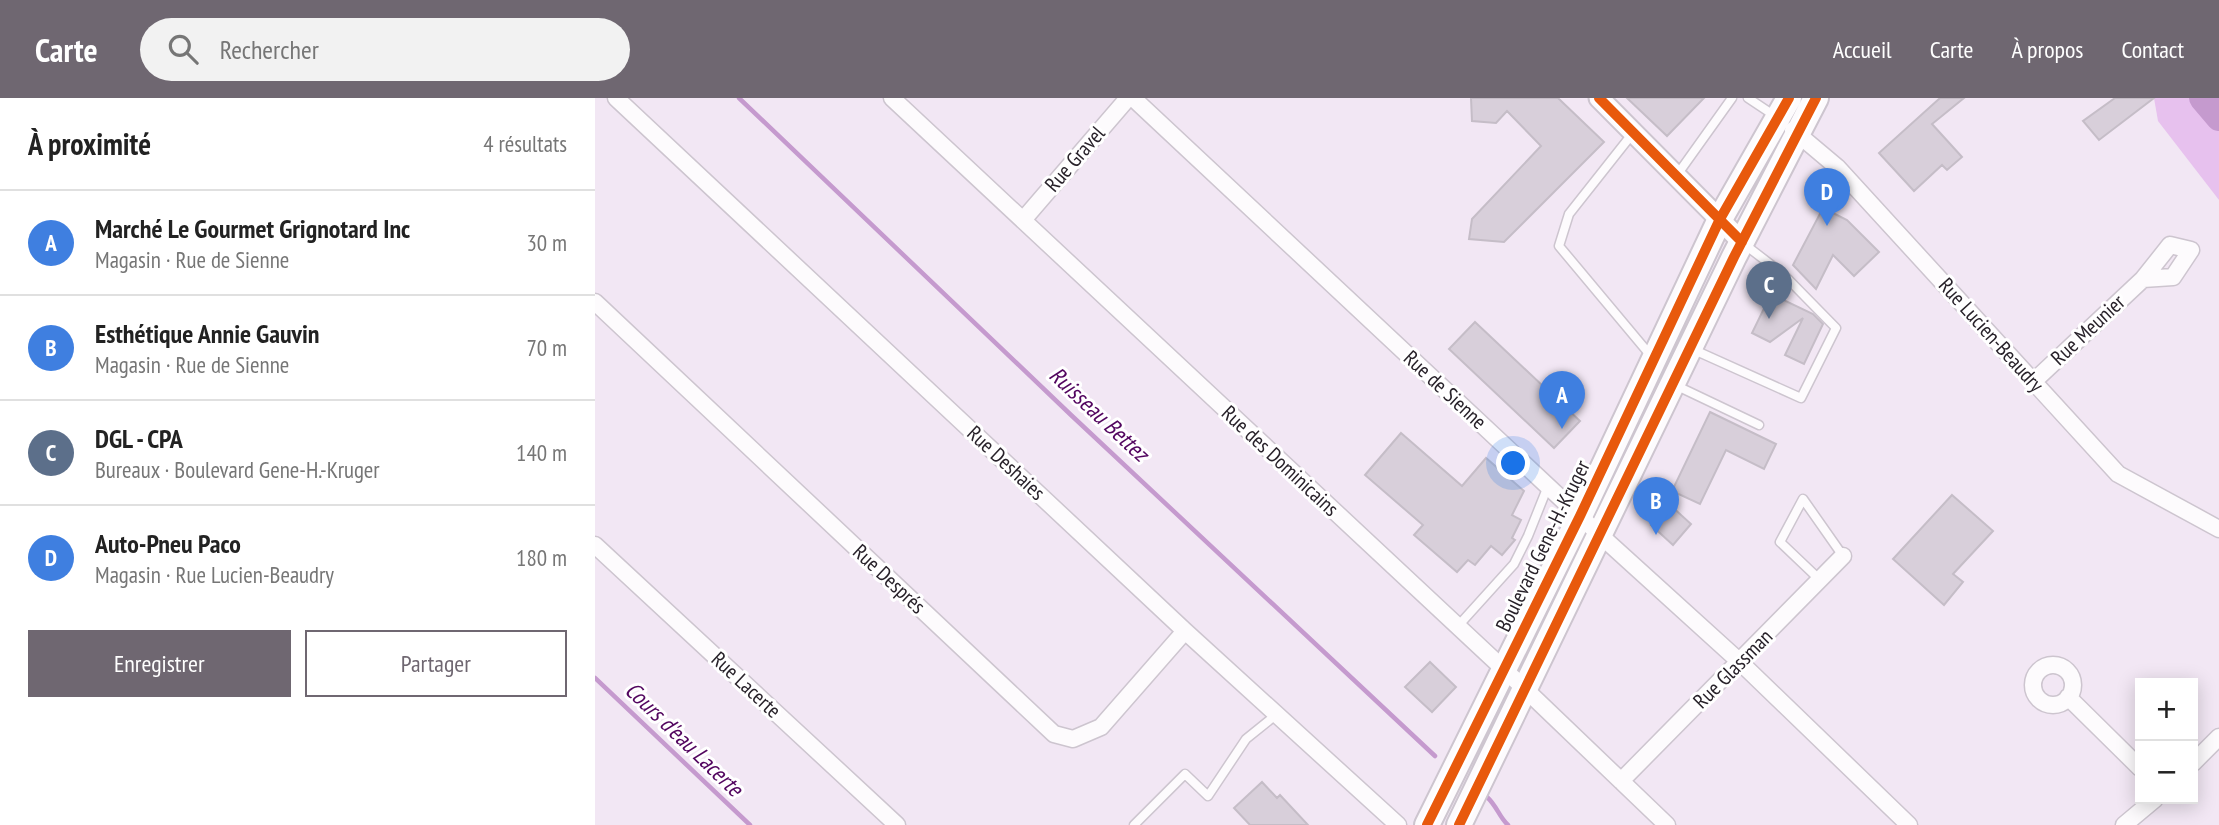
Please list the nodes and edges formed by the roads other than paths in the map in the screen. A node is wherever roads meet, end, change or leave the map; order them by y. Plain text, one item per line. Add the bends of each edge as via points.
1 (616, 98) edge
2 (892, 98) edge
3 (1128, 98) edge
4 (1133, 98) edge
5 (1599, 98) edge
6 (1732, 98) edge
7 (1748, 98) edge
8 (1816, 98) edge
9 (1784, 108) edge
10 (1633, 133) junction
11 (1797, 134) junction
12 (1677, 176) junction
13 (1720, 219) junction
14 (1023, 220) junction
15 (1742, 242) junction
16 (2143, 278) dead end
17 (595, 302) edge
18 (1690, 348) junction
19 (1654, 359) junction
20 (2033, 382) junction
21 (1672, 384) junction
22 (1759, 425) dead end
23 (1548, 486) junction
24 (1580, 516) junction
25 (2219, 529) edge
26 (1600, 535) junction
27 (595, 545) edge
28 (1843, 556) joint
29 (1820, 580) junction
30 (1457, 627) junction
31 (1185, 631) junction
32 (1740, 662) junction
33 (1503, 670) junction
34 (1525, 689) junction
35 (2068, 697) dead end
36 (1277, 714) junction
37 (2219, 737) edge
38 (2198, 758) edge
39 (2135, 763) edge
40 (1621, 781) junction
41 (2149, 804) edge
42 (1139, 823) edge
43 (897, 825) edge
44 (1398, 825) edge
45 (1427, 825) edge
46 (1459, 825) edge
47 (1667, 825) edge
48 (1909, 825) edge
49 (2124, 825) edge

1 - 31 street, Rue Deshaies
2 - 14 street, Rue des Dominicains
3 - 14 street, Rue Gravel
4 - 23 street, Rue de Sienne
5 - 10 street
6 - 12 lane
7 - 9 lane
8 - 11 main road
9 - 11 street, Rue Lucien-Beaudry
9 - 13 main road, Boulevard Gene-H.-Kruger
10 - 12 street
10 - 19 lane via 1569,214 1559,246
11 - 15 main road
11 - 20 street, Rue Lucien-Beaudry via 1837,167
12 - 13 street
13 - 15 street
13 - 19 main road, Boulevard Gene-H.-Kruger
14 - 30 street, Rue des Dominicains
15 - 18 main road
15 - 18 lane via 1783,274 1836,328 1825,351 1801,398
16 - 20 street, Rue Meunier
17 - 31 street, Rue Després via 1054,734 1073,738 1101,727
18 - 21 main road
19 - 24 main road, Boulevard Gene-H.-Kruger
20 - 25 street, Rue Lucien-Beaudry via 2118,474
21 - 22 lane
21 - 26 main road
23 - 24 street, Rue de Sienne
23 - 30 lane via 1514,564
24 - 26 street, Rue de Sienne
24 - 33 main road, Boulevard Gene-H.-Kruger
26 - 32 street, Rue de Sienne
26 - 34 main road
27 - 43 street, Rue Lacerte
28 - 29 street, Rue Glassman
28 - 29 lane via 1803,499 1780,542
29 - 32 street, Rue Glassman
30 - 33 street, Rue des Dominicains
31 - 36 street, Rue Deshaies
32 - 40 street, Rue Glassman
32 - 48 street, Rue de Sienne
33 - 34 street, Rue des Dominicains
33 - 45 main road, Boulevard Gene-H.-Kruger
34 - 40 street, Rue des Dominicains
34 - 46 main road
35 - 39 street
36 - 42 lane via 1246,739 1208,796 1185,774
36 - 44 street, Rue Deshaies
37 - 38 street
40 - 47 street, Rue des Dominicains
41 - 49 street

